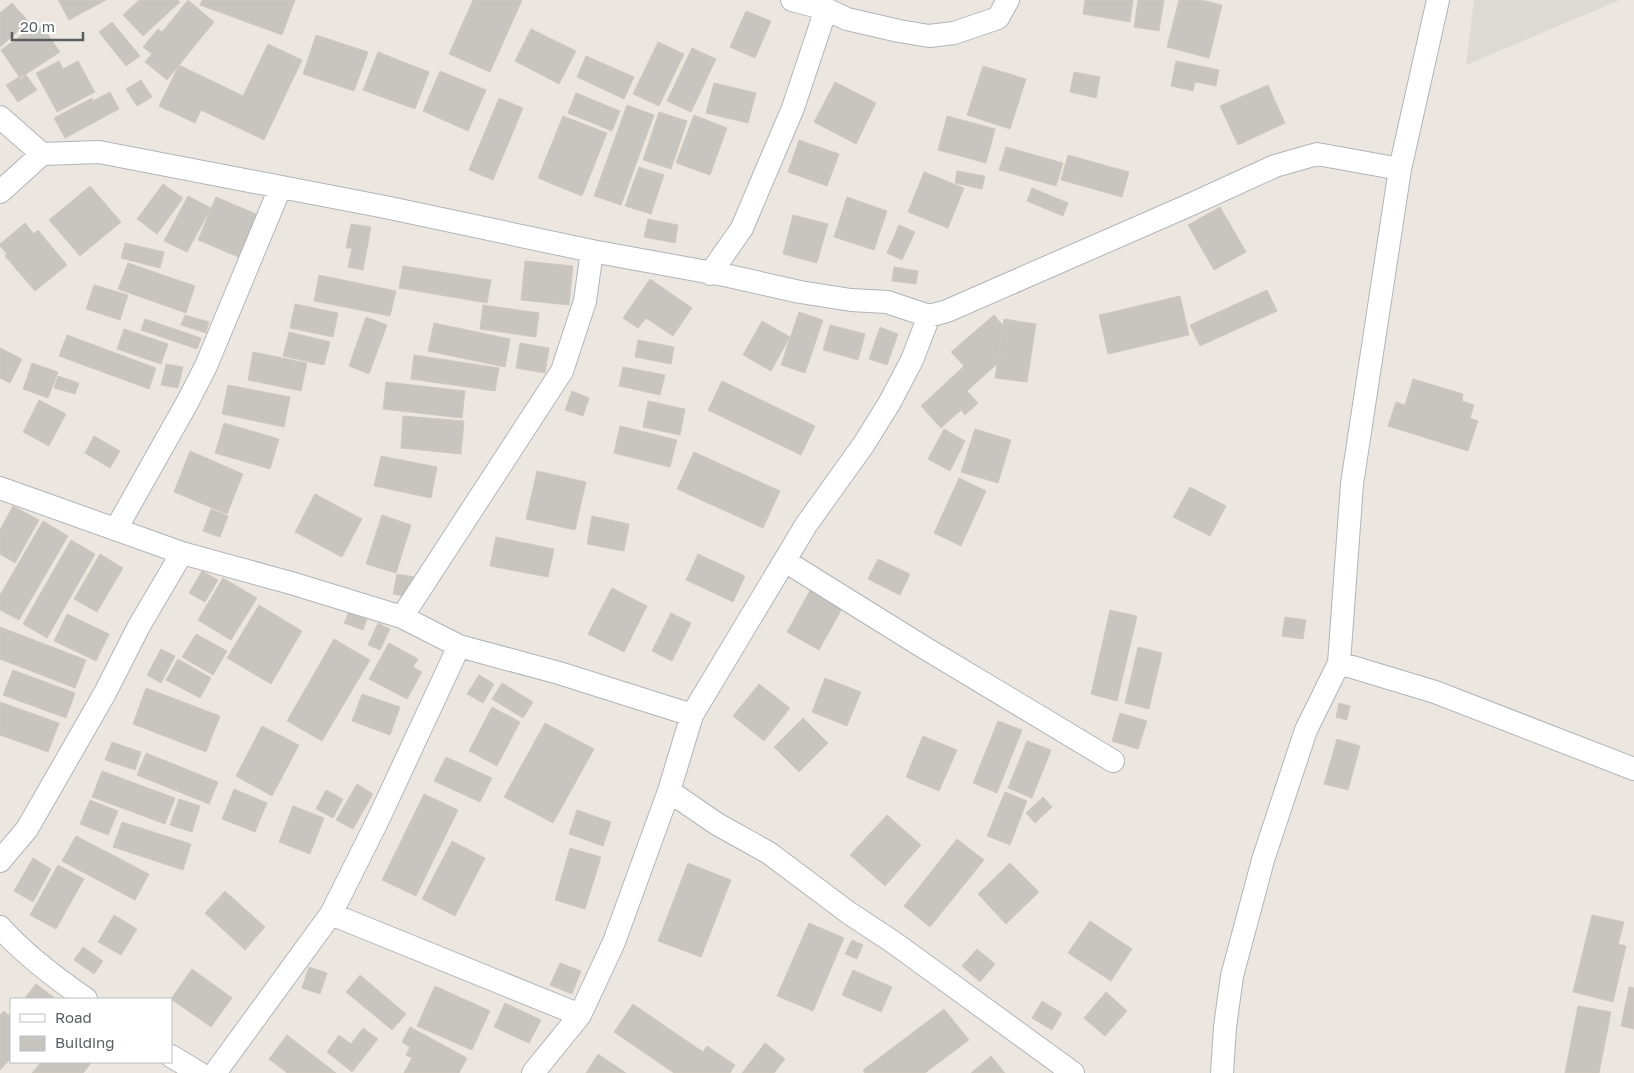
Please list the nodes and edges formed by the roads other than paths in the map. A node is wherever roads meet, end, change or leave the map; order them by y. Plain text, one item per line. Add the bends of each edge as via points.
1 (792, 0) edge
2 (1008, 0) edge
3 (1438, 0) edge
4 (826, 9) junction
5 (0, 117) edge
6 (42, 154) junction
7 (1400, 169) junction
8 (280, 188) junction
9 (0, 192) edge
10 (592, 251) junction
11 (710, 274) junction
12 (929, 316) junction
13 (0, 488) edge
14 (116, 529) junction
15 (182, 553) junction
16 (785, 560) junction
17 (402, 618) junction
18 (459, 646) junction
19 (1338, 663) junction
20 (692, 715) junction
21 (1113, 761) dead end
22 (1634, 769) edge
23 (669, 791) junction
24 (0, 861) edge
25 (332, 914) junction
26 (0, 927) edge
27 (85, 998) edge
28 (580, 1015) junction
29 (172, 1057) edge
30 (199, 1073) edge
31 (216, 1073) edge
32 (533, 1073) edge
33 (1073, 1073) edge
34 (1222, 1073) edge

1 - 4 street
2 - 4 street via 998,18 929,36 847,19
3 - 7 street
4 - 11 street via 793,108 742,228
5 - 6 street
6 - 8 street via 99,152
6 - 9 street
7 - 12 street via 1317,154 1275,166 947,311
7 - 19 street via 1352,484
8 - 10 street
8 - 14 street via 206,366
10 - 11 street
10 - 17 street via 585,301 562,371
11 - 12 street via 851,300 887,302
12 - 16 street via 912,360 890,402
13 - 14 street
14 - 15 street
15 - 17 street
15 - 24 street via 27,829
16 - 20 street
16 - 21 street via 920,646
17 - 18 street
18 - 20 street via 560,673
18 - 25 street
19 - 22 street via 1435,692
19 - 34 street via 1306,730 1263,860 1232,976
20 - 23 street
23 - 28 street via 614,942
23 - 33 street via 716,824 769,853
25 - 28 street
25 - 31 street
26 - 27 street via 9,938
28 - 32 street
29 - 30 street

